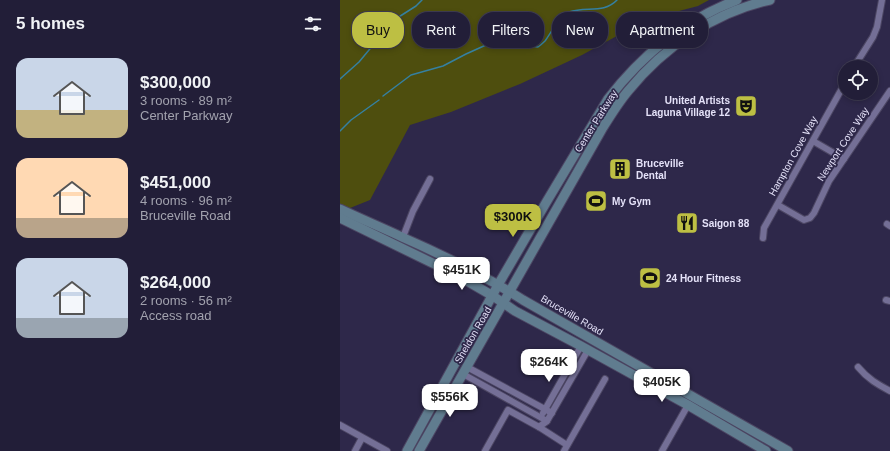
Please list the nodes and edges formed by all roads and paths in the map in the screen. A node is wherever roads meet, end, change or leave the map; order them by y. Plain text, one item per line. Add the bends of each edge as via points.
1 (737, 0) edge
2 (770, 0) edge
3 (882, 0) edge
4 (858, 60) edge
5 (631, 72) junction
6 (642, 74) junction
7 (636, 82) junction
8 (890, 91) edge
9 (838, 96) edge
10 (586, 136) junction
11 (813, 141) junction
12 (844, 159) junction
13 (577, 174) junction
14 (430, 179) dead end
15 (778, 205) junction
16 (340, 209) edge
17 (340, 218) edge
18 (403, 237) junction
19 (763, 238) dead end
20 (498, 285) junction
21 (510, 291) junction
22 (492, 296) junction
23 (503, 303) junction
24 (584, 348) junction
25 (597, 355) junction
26 (858, 367) dead end
27 (465, 371) junction
28 (649, 372) junction
29 (605, 379) dead end
30 (890, 391) edge
31 (688, 405) junction
32 (545, 409) junction
33 (552, 413) junction
34 (541, 417) junction
35 (547, 421) junction
36 (340, 425) edge
37 (539, 428) junction
38 (362, 438) junction
39 (565, 448) edge
40 (355, 451) edge
41 (386, 451) edge
42 (406, 451) edge
43 (419, 451) edge
44 (485, 451) edge
45 (662, 451) edge
46 (766, 451) edge
47 (788, 451) edge

1 - 5 main road, Center Parkway via 714,9 685,26 655,48
2 - 6 main road, Center Parkway via 750,5 705,25 679,42
3 - 4 street via 877,27
5 - 6 street
5 - 7 street
5 - 10 main road, Center Parkway via 608,99
6 - 7 main road, Center Parkway
7 - 13 main road, Center Parkway via 616,107
8 - 12 street, Newport Cove Way
9 - 11 street, Hampton Cove Way
10 - 13 main road via 574,171
10 - 20 main road, Center Parkway
11 - 12 street
11 - 15 street, Hampton Cove Way
12 - 15 street, Newport Cove Way via 829,181 810,218 804,220
13 - 21 main road, Center Parkway
14 - 18 street
15 - 19 street, Hampton Cove Way via 764,228
16 - 18 main road, Bruceville Road
17 - 22 main road via 455,274
18 - 20 main road, Bruceville Road
20 - 21 main road, Bruceville Road
20 - 22 main road, Sheldon Road
21 - 23 main road, Sheldon Road
21 - 28 main road, Bruceville Road
22 - 23 main road
22 - 42 main road, Sheldon Road
23 - 24 main road
23 - 27 main road, Sheldon Road
24 - 25 main road
24 - 32 street
24 - 33 street
25 - 28 main road via 610,356 642,373
25 - 31 main road
26 - 30 street via 871,380
27 - 32 street
27 - 34 street
27 - 43 main road, Sheldon Road
28 - 47 main road, Bruceville Road
29 - 39 street
31 - 45 street
31 - 46 main road
32 - 33 street
32 - 34 street
33 - 35 street
34 - 35 street
34 - 37 street
35 - 37 street
36 - 38 street
37 - 39 street
37 - 44 street via 508,410
38 - 40 street
38 - 41 street

